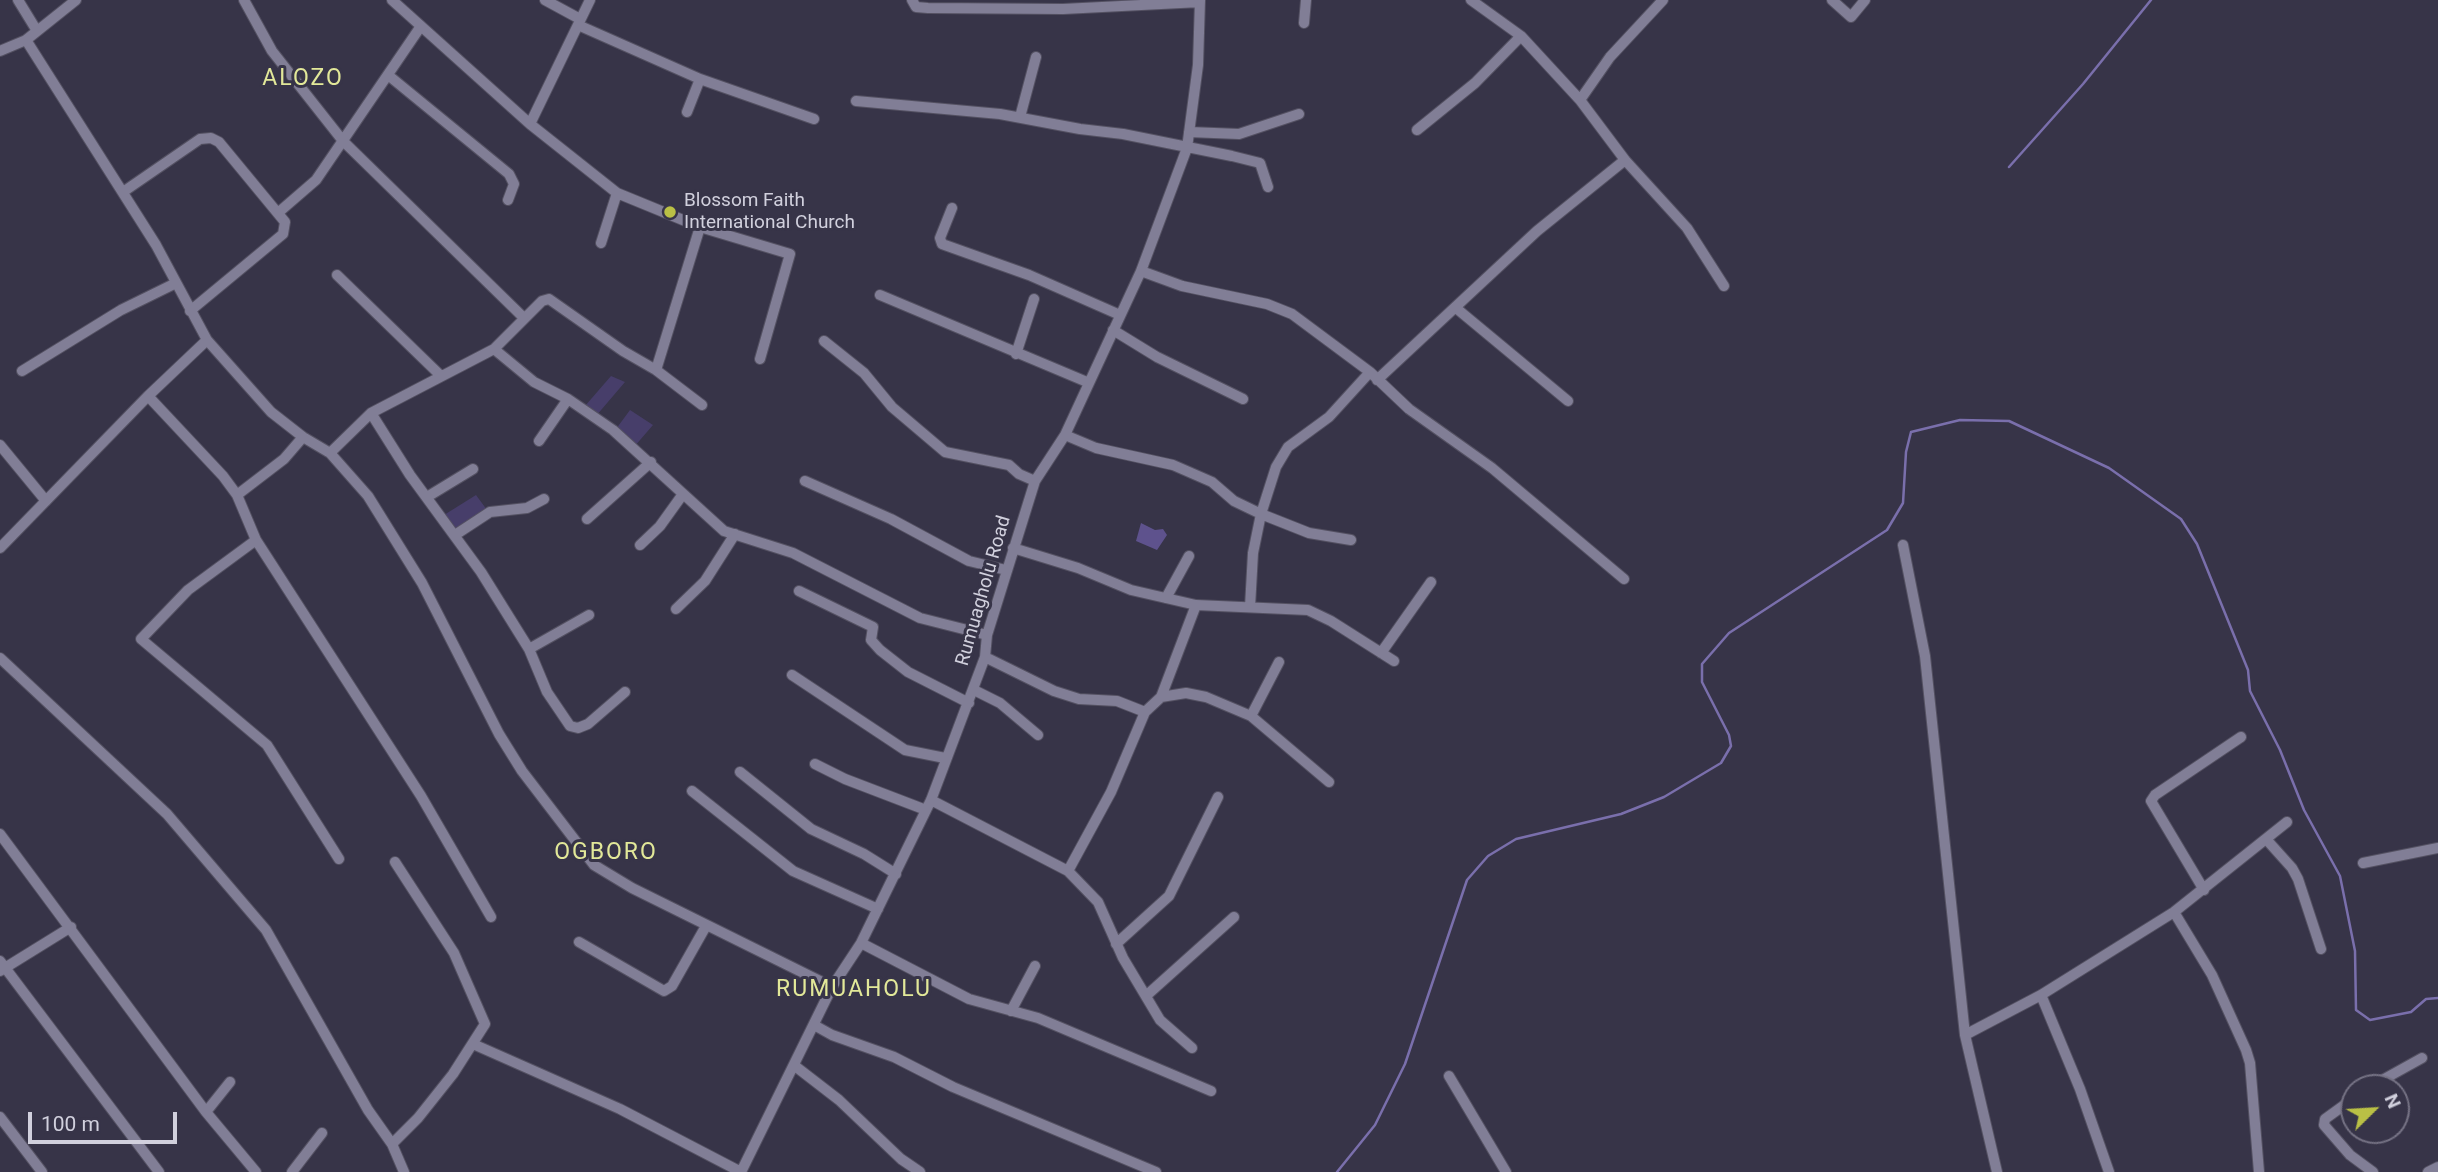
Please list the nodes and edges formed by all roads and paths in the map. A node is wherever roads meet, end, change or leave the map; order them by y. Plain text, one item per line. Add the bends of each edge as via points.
1 (18, 0) edge
2 (76, 0) edge
3 (244, 0) edge
4 (392, 0) edge
5 (545, 0) edge
6 (590, 0) edge
7 (912, 0) edge
8 (1306, 0) edge
9 (1663, 0) edge
10 (1832, 0) edge
11 (1865, 0) edge
12 (1200, 1) edge
13 (1474, 1) edge
14 (579, 22) junction
15 (1304, 23) dead end
16 (421, 26) junction
17 (37, 31) junction
18 (1521, 36) junction
19 (26, 40) junction
20 (0, 51) edge
21 (1035, 57) dead end
22 (388, 75) junction
23 (700, 79) junction
24 (856, 100) dead end
25 (1580, 100) junction
26 (687, 112) dead end
27 (1299, 114) dead end
28 (1020, 117) junction
29 (814, 119) dead end
30 (530, 124) junction
31 (1417, 131) dead end
32 (1189, 132) junction
33 (343, 141) junction
34 (1187, 148) junction
35 (1625, 160) junction
36 (1268, 187) dead end
37 (123, 192) junction
38 (617, 192) junction
39 (508, 200) dead end
40 (952, 208) dead end
41 (279, 212) junction
42 (700, 227) junction
43 (601, 243) dead end
44 (1141, 271) junction
45 (337, 275) dead end
46 (176, 282) junction
47 (1724, 286) dead end
48 (880, 295) dead end
49 (1034, 299) dead end
50 (1456, 308) junction
51 (190, 311) junction
52 (1120, 315) junction
53 (524, 318) junction
54 (1113, 330) junction
55 (207, 340) junction
56 (824, 341) dead end
57 (494, 349) junction
58 (1016, 354) junction
59 (760, 359) dead end
60 (656, 370) junction
61 (22, 371) dead end
62 (440, 375) junction
63 (1373, 376) junction
64 (1087, 382) junction
65 (148, 396) junction
66 (568, 399) junction
67 (1243, 400) dead end
68 (1568, 401) dead end
69 (702, 405) dead end
70 (371, 413) junction
71 (1065, 435) junction
72 (303, 438) junction
73 (538, 441) dead end
74 (0, 445) edge
75 (330, 453) junction
76 (650, 462) junction
77 (473, 469) dead end
78 (805, 481) dead end
79 (1035, 481) junction
80 (683, 494) junction
81 (237, 495) junction
82 (427, 497) junction
83 (544, 499) dead end
84 (46, 502) junction
85 (1261, 514) junction
86 (587, 520) dead end
87 (734, 534) junction
88 (455, 535) junction
89 (257, 540) junction
90 (1351, 540) dead end
91 (640, 545) dead end
92 (1903, 545) dead end
93 (0, 548) edge
94 (1013, 548) junction
95 (1189, 556) dead end
96 (1006, 570) junction
97 (1624, 579) dead end
98 (1431, 582) dead end
99 (799, 591) dead end
100 (1166, 598) junction
101 (1196, 605) junction
102 (1250, 607) junction
103 (676, 609) dead end
104 (589, 615) dead end
105 (987, 635) junction
106 (529, 649) junction
107 (1381, 653) junction
108 (985, 657) junction
109 (0, 659) edge
110 (1394, 660) dead end
111 (1279, 662) dead end
112 (792, 675) dead end
113 (974, 690) junction
114 (625, 692) dead end
115 (1161, 697) junction
116 (969, 703) junction
117 (1146, 712) junction
118 (1251, 716) junction
119 (1038, 735) dead end
120 (2241, 737) dead end
121 (945, 758) junction
122 (815, 764) dead end
123 (740, 772) dead end
124 (1329, 782) dead end
125 (692, 790) dead end
126 (1218, 797) dead end
127 (931, 800) junction
128 (926, 810) junction
129 (2287, 822) dead end
130 (0, 834) edge
131 (2266, 839) junction
132 (2438, 848) edge
133 (339, 859) dead end
134 (395, 862) dead end
135 (2363, 863) dead end
136 (1068, 871) junction
137 (897, 874) junction
138 (2204, 890) junction
139 (878, 909) junction
140 (2174, 912) junction
141 (1234, 917) dead end
142 (491, 918) dead end
143 (706, 926) junction
144 (71, 927) junction
145 (579, 942) dead end
146 (861, 943) junction
147 (1116, 944) junction
148 (2321, 949) dead end
149 (1034, 965) dead end
150 (2, 967) edge
151 (832, 987) junction
152 (1147, 995) junction
153 (2041, 995) junction
154 (1011, 1011) junction
155 (814, 1025) junction
156 (1965, 1035) junction
157 (473, 1045) junction
158 (1192, 1048) dead end
159 (2422, 1058) dead end
160 (795, 1066) junction
161 (2393, 1074) edge
162 (1450, 1076) dead end
163 (230, 1082) dead end
164 (1211, 1091) dead end
165 (2340, 1108) edge
166 (206, 1112) junction
167 (0, 1117) edge
168 (322, 1133) dead end
169 (392, 1144) junction
170 (2340, 1144) edge
171 (2340, 1144) edge
172 (2438, 1167) edge
173 (41, 1172) edge
174 (159, 1172) edge
175 (257, 1172) edge
176 (292, 1172) edge
177 (404, 1172) edge
178 (741, 1172) edge
179 (920, 1172) edge
180 (1156, 1172) edge
181 (1506, 1172) edge
182 (1997, 1172) edge
183 (2109, 1172) edge
184 (2259, 1172) edge
185 (2373, 1172) edge
186 (2428, 1172) edge

1 - 17 street
2 - 17 street
3 - 33 street via 272,51
4 - 16 street
5 - 14 street
6 - 14 street
7 - 12 street via 916,7 1063,9
8 - 15 street
9 - 25 street via 1609,57
10 - 11 street via 1852,17
12 - 32 street, Rumuagholu Road
13 - 18 street
14 - 23 street
14 - 30 street
16 - 22 street
16 - 30 street
17 - 19 street
18 - 25 street
18 - 31 street
19 - 20 street
19 - 37 street
21 - 28 street
22 - 33 street
22 - 39 street via 509,174 514,184
23 - 26 street
23 - 29 street
24 - 28 street
25 - 35 street
27 - 32 street via 1239,134
28 - 34 street
30 - 38 street
32 - 34 street, Rumuagholu Road
33 - 41 street via 316,180
33 - 53 street
34 - 36 street via 1260,163
34 - 44 street, Rumuagholu Road
35 - 47 street via 1686,228
35 - 50 street via 1537,231
37 - 41 street via 200,139 211,138
37 - 46 street
38 - 42 street
38 - 43 street
40 - 52 street via 940,238 942,244
41 - 51 street via 286,227 282,234
42 - 59 street via 790,254
42 - 60 street
44 - 52 street, Rumuagholu Road
44 - 63 street via 1292,314
45 - 62 street
46 - 51 street
46 - 61 street
48 - 58 street
49 - 58 street
50 - 63 street
50 - 68 street
51 - 55 street
52 - 54 street, Rumuagholu Road
53 - 57 street
53 - 60 street via 550,299
54 - 64 street, Rumuagholu Road
54 - 67 street
55 - 65 street
55 - 72 street via 245,386
56 - 79 street via 945,452 1009,465
57 - 62 street
57 - 66 street via 534,382
58 - 64 street
60 - 69 street
62 - 70 street
63 - 85 street via 1288,447 1276,467
63 - 97 street
64 - 71 street, Rumuagholu Road
65 - 81 street
65 - 84 street
66 - 73 street
66 - 76 street
70 - 75 street
70 - 82 street
71 - 79 street, Rumuagholu Road
71 - 85 street via 1096,448 1173,465 1212,482
72 - 75 street
72 - 81 street
74 - 84 street
75 - 143 street via 368,496 419,579 522,771 594,865
76 - 80 street
76 - 86 street
77 - 82 street
78 - 96 street via 891,519 969,561
79 - 94 street, Rumuagholu Road
80 - 87 street via 724,531
80 - 91 street
81 - 89 street
82 - 88 street
83 - 88 street via 527,508 490,512
84 - 93 street
85 - 90 street via 1310,533
85 - 102 street
87 - 103 street via 705,581
87 - 105 street via 793,553 920,618
88 - 106 street
89 - 133 street via 188,590 141,639 267,745
89 - 142 street via 414,785
92 - 156 street via 1926,669
94 - 96 street, Rumuagholu Road
94 - 100 street
95 - 100 street
96 - 105 street, Rumuagholu Road
98 - 107 street
99 - 116 street via 873,626 871,640 880,650 908,671
100 - 101 street
101 - 102 street
101 - 115 street
102 - 107 street via 1308,610
104 - 106 street
105 - 108 street, Rumuagholu Road
106 - 114 street via 547,692 572,728 588,724
107 - 110 street
108 - 113 street, Rumuagholu Road
108 - 117 street via 1054,691 1079,699 1117,701
109 - 169 street via 167,814 265,930
111 - 118 street
112 - 121 street via 905,750
113 - 116 street, Rumuagholu Road
113 - 119 street via 1000,703
115 - 117 street
115 - 118 street via 1186,693 1206,697
116 - 121 street, Rumuagholu Road
117 - 136 street via 1111,792
118 - 124 street
120 - 138 street via 2151,801
121 - 127 street, Rumuagholu Road
122 - 128 street
123 - 137 street via 811,829
125 - 139 street via 793,871
126 - 147 street via 1169,896
127 - 128 street, Rumuagholu Road
127 - 136 street
128 - 137 street, Rumuagholu Road
129 - 131 street
130 - 144 street
131 - 138 street
131 - 148 street via 2298,878
132 - 135 street
134 - 157 street via 454,953 483,1017 483,1030
136 - 147 street via 1098,902
137 - 139 street, Rumuagholu Road
138 - 140 street
139 - 146 street, Rumuagholu Road
140 - 153 street
140 - 184 street via 2212,975 2246,1050
141 - 152 street
143 - 145 street via 672,986 664,991
143 - 151 street
144 - 150 street
144 - 166 street
146 - 151 street, Rumuagholu Road
146 - 154 street via 969,999
147 - 152 street
149 - 154 street
150 - 174 street
151 - 155 street, Rumuagholu Road
152 - 158 street via 1160,1020
153 - 156 street
153 - 183 street
154 - 164 street via 1089,1038
155 - 160 street, Rumuagholu Road
155 - 180 street
156 - 182 street
157 - 169 street via 418,1118
157 - 178 street via 620,1109
159 - 161 street
160 - 178 street, Rumuagholu Road
160 - 179 street
162 - 181 street
163 - 166 street
165 - 171 street via 2323,1125
166 - 175 street
167 - 173 street
168 - 176 street
169 - 177 street
170 - 185 street
172 - 186 street

